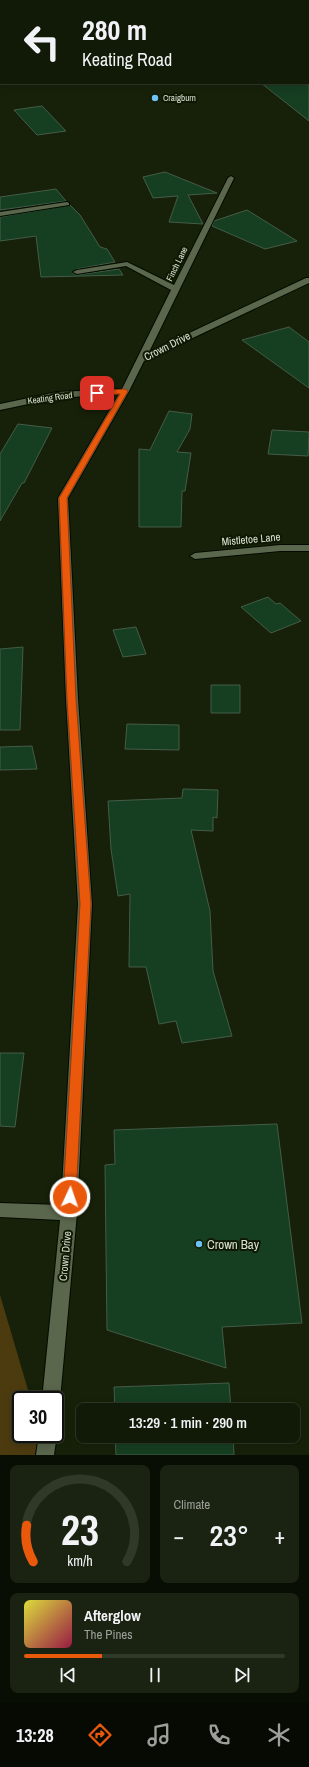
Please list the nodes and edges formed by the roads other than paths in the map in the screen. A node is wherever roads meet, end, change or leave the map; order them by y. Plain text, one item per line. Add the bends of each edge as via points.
1 (231, 178) dead end
2 (67, 204) dead end
3 (0, 214) edge
4 (77, 272) dead end
5 (309, 280) edge
6 (176, 289) junction
7 (141, 359) junction
8 (125, 391) junction
9 (0, 407) edge
10 (309, 548) edge
11 (195, 556) dead end
12 (0, 1210) edge
13 (69, 1213) junction
14 (52, 1391) edge
15 (47, 1443) edge
16 (46, 1455) edge

1 - 6 street, Finch Lane
2 - 3 street
4 - 6 street via 128,264
5 - 7 street, Crown Drive
6 - 7 street, Finch Lane
7 - 8 street, Crown Drive
8 - 9 street, Keating Road via 56,395
8 - 13 street, Crown Drive via 63,498 85,904
10 - 11 street, Mistletoe Lane via 280,548
12 - 13 street
13 - 14 street, Crown Drive
15 - 16 street

